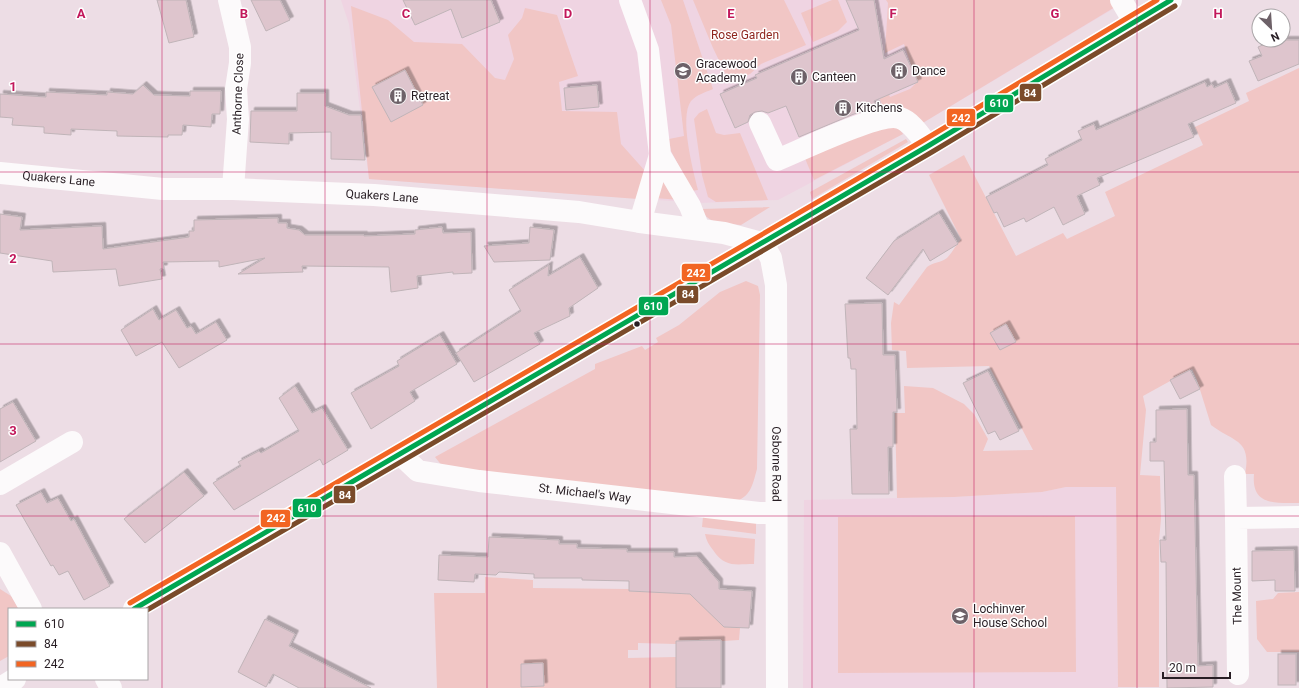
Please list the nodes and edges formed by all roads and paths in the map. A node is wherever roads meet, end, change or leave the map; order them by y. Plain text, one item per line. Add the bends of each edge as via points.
1 (229, 0) edge
2 (630, 0) edge
3 (1121, 0) edge
4 (1171, 0) edge
5 (1134, 22) junction
6 (760, 123) dead end
7 (928, 146) junction
8 (660, 155) junction
9 (0, 173) edge
10 (233, 189) junction
11 (640, 222) junction
12 (699, 229) junction
13 (762, 243) junction
14 (72, 442) dead end
15 (400, 454) junction
16 (1235, 476) dead end
17 (0, 484) edge
18 (776, 513) junction
19 (1299, 517) edge
20 (1236, 518) junction
21 (1, 555) edge
22 (30, 608) edge
23 (136, 608) edge
24 (1238, 674) dead end
25 (13, 680) edge
26 (0, 688) edge
27 (777, 688) edge

1 - 10 street, Anthorne Close via 240,48
2 - 8 street via 648,50
3 - 5 street
4 - 5 street
5 - 7 street
6 - 7 street via 777,160 886,117 900,118 912,127
7 - 13 street
8 - 11 street
8 - 12 street via 690,206
9 - 10 street, Quakers Lane via 163,189
10 - 11 street, Quakers Lane via 382,196 579,212
11 - 12 street, Quakers Lane
12 - 13 street, Quakers Lane
13 - 15 street
13 - 18 street, Osborne Road via 770,258 776,285
14 - 17 street
15 - 18 street, St. Michael's Way via 414,468 424,472
15 - 23 street
16 - 20 street, The Mount
18 - 27 street, Osborne Road
19 - 20 street
20 - 24 street, The Mount
21 - 22 street
25 - 26 street

